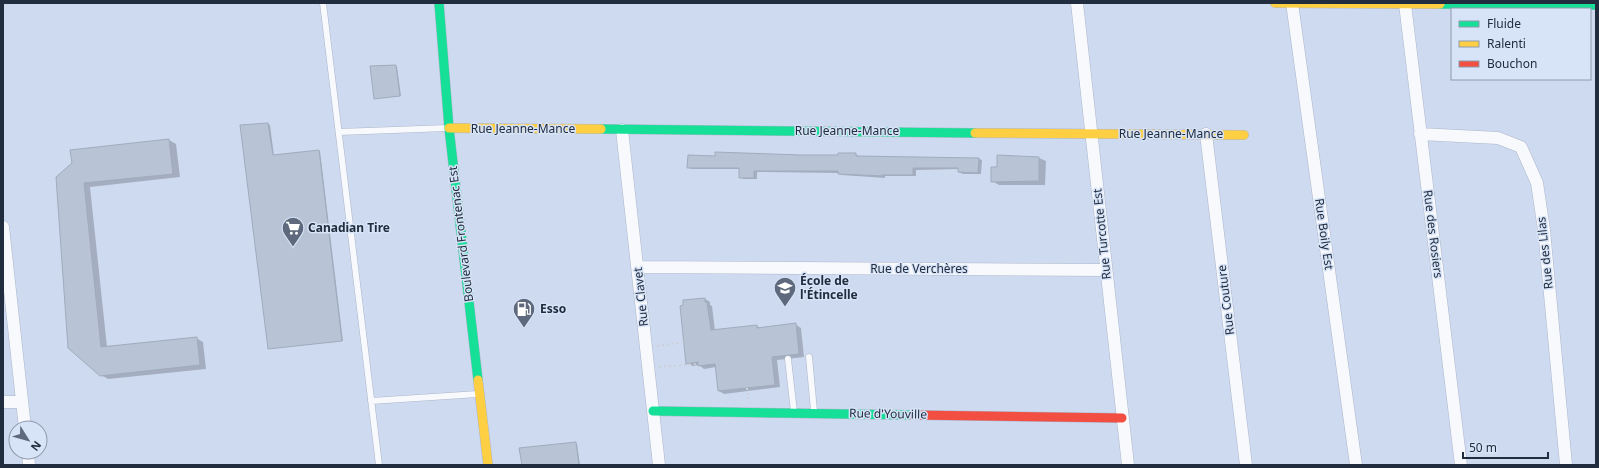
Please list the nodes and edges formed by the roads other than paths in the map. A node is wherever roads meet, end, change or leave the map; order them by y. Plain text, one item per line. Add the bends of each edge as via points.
1 (323, 3) edge
2 (439, 3) edge
3 (1077, 3) edge
4 (1275, 3) edge
5 (1292, 3) edge
6 (1405, 4) edge
7 (1596, 5) edge
8 (449, 128) junction
9 (622, 130) junction
10 (339, 132) junction
11 (1090, 133) junction
12 (1206, 134) junction
13 (1244, 134) dead end
14 (1420, 134) junction
15 (3, 227) edge
16 (5, 259) edge
17 (637, 267) junction
18 (1106, 270) junction
19 (809, 357) dead end
20 (788, 360) dead end
21 (480, 394) junction
22 (371, 401) junction
23 (3, 402) edge
24 (22, 402) junction
25 (653, 411) junction
26 (794, 413) junction
27 (814, 413) junction
28 (1122, 418) junction
29 (24, 420) edge
30 (379, 465) edge
31 (488, 465) edge
32 (659, 465) edge
33 (1128, 465) edge
34 (1246, 465) edge
35 (1356, 465) edge
36 (1462, 465) edge
37 (1566, 465) edge

1 - 10 lane
2 - 8 street, Boulevard Frontenac Est
3 - 11 street, Rue Turcotte Est
4 - 5 street
5 - 6 street
5 - 35 street, Rue Boily Est
6 - 7 street
6 - 14 street, Rue des Rosiers
8 - 9 street, Rue Jeanne-Mance
8 - 10 lane
8 - 21 street, Boulevard Frontenac Est
9 - 11 street, Rue Jeanne-Mance
9 - 17 street, Rue Clavet
10 - 22 lane
11 - 12 street, Rue Jeanne-Mance
11 - 18 street, Rue Turcotte Est
12 - 13 street, Rue Jeanne-Mance
12 - 34 street, Rue Couture
14 - 36 street, Rue des Rosiers
14 - 37 street, Rue des Lilas via 1498,138 1521,147 1537,183 1544,230
15 - 16 street
16 - 24 street
17 - 18 street, Rue de Verchères
17 - 25 street, Rue Clavet
18 - 28 street, Rue Turcotte Est
19 - 27 lane
20 - 26 lane
21 - 22 lane
21 - 31 street, Boulevard Frontenac Est
22 - 30 lane
23 - 24 street
24 - 29 street
25 - 26 street, Rue d'Youville
25 - 32 street, Rue Clavet
26 - 27 street, Rue d'Youville
27 - 28 street, Rue d'Youville
28 - 33 street, Rue Turcotte Est

